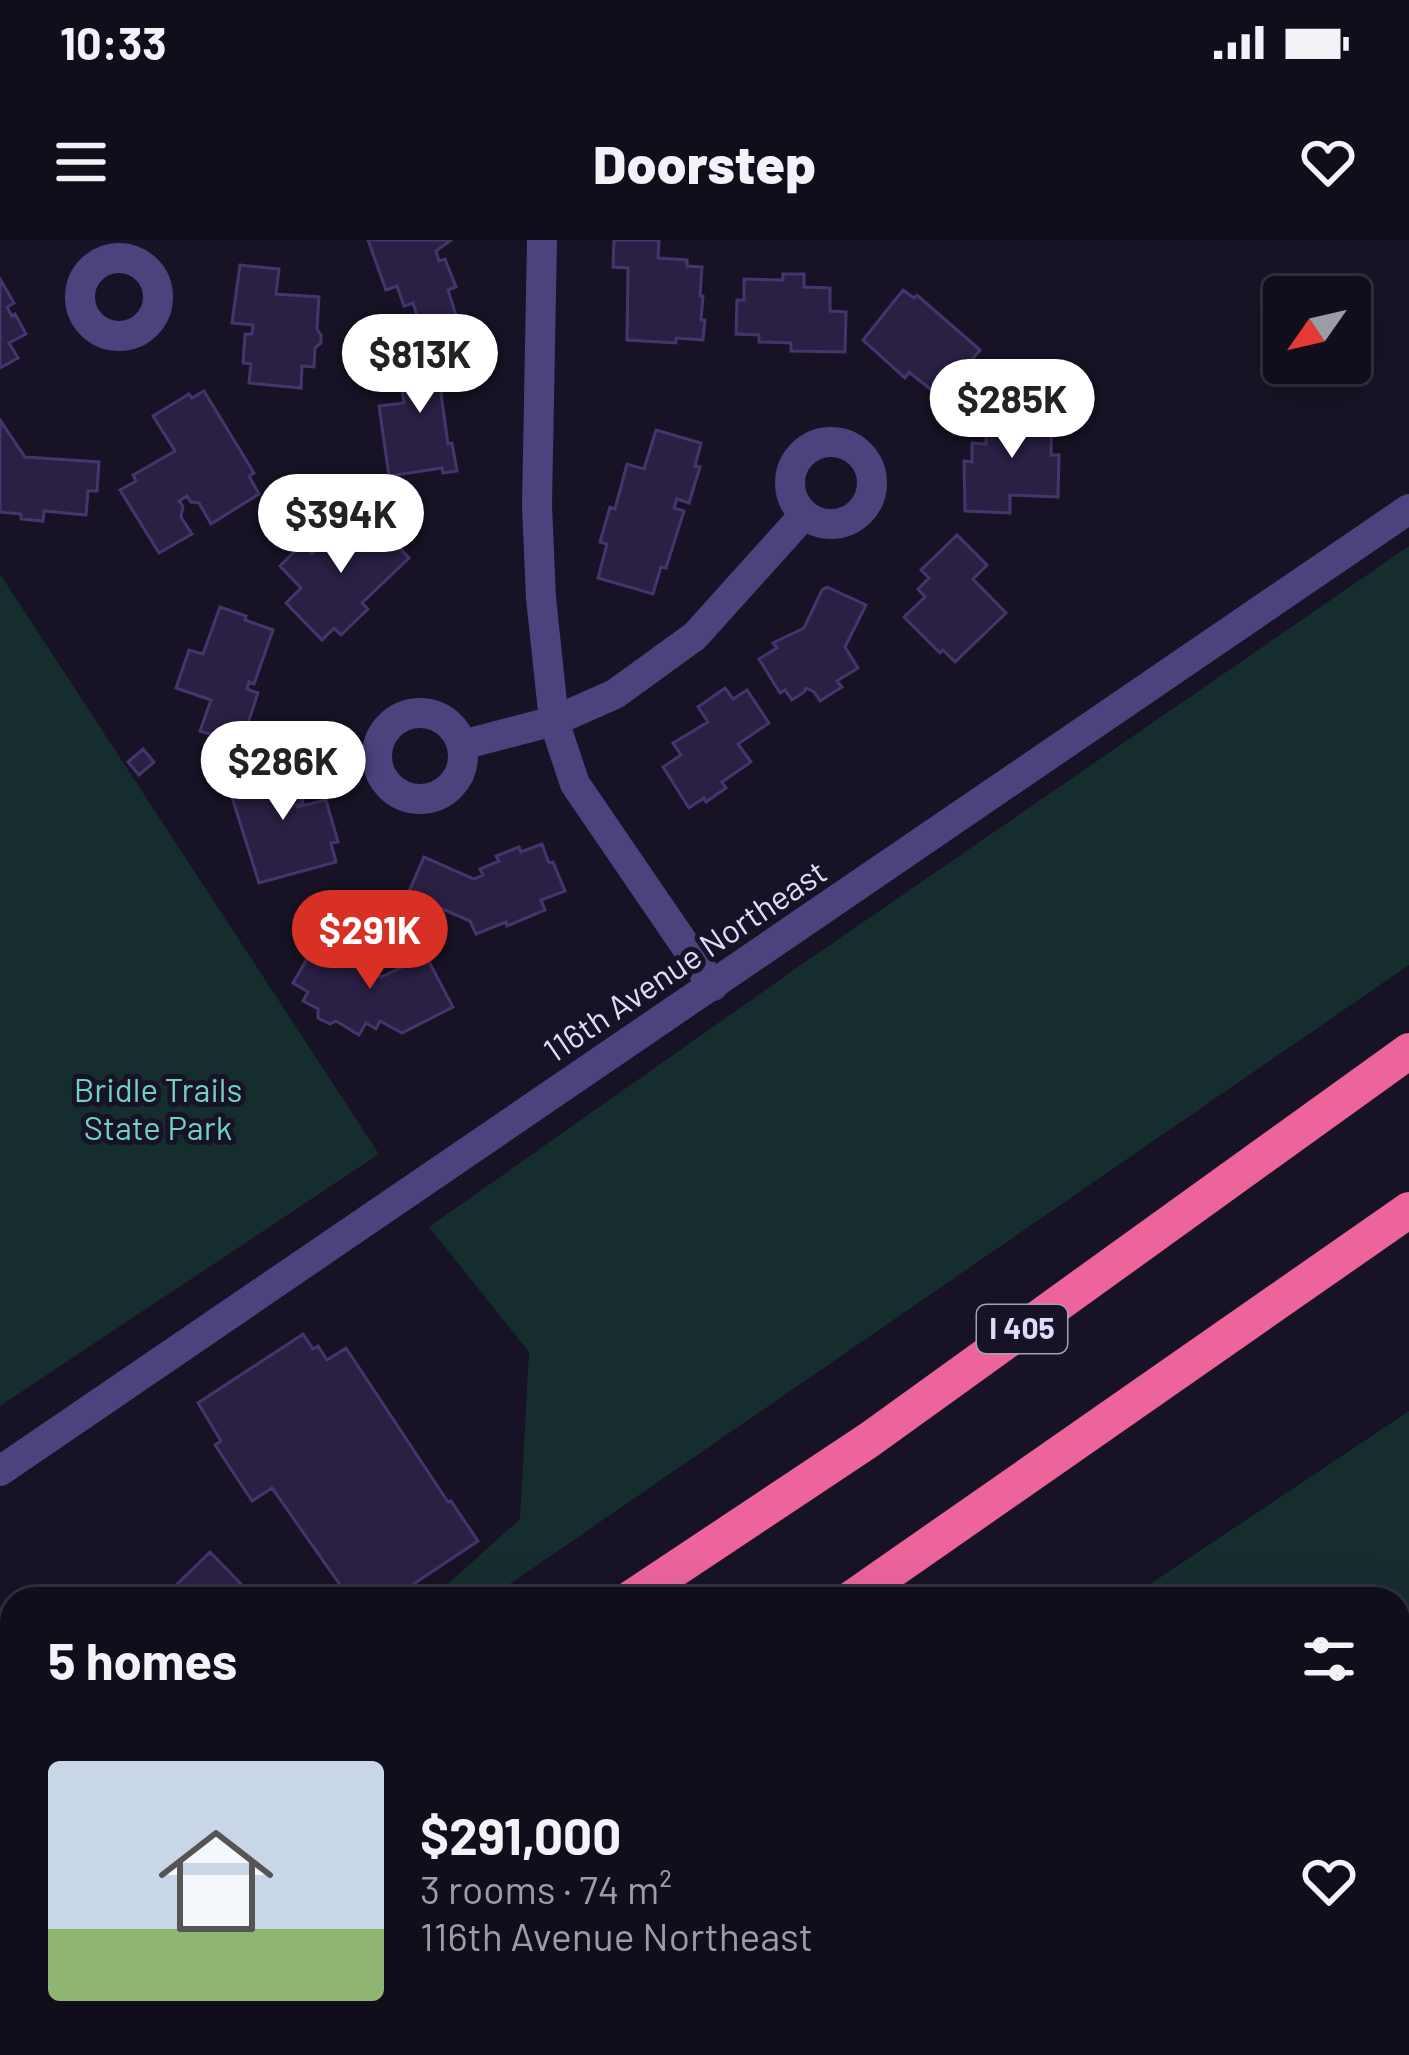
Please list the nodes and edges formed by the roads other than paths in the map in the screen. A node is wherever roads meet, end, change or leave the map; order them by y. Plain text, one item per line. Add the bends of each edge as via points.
1 (542, 240) edge
2 (1409, 509) edge
3 (804, 515) dead end
4 (554, 721) junction
5 (462, 745) dead end
6 (713, 986) junction
7 (1409, 1051) edge
8 (1409, 1210) edge
9 (0, 1471) edge
10 (648, 1587) edge
11 (868, 1587) edge

1 - 4 street via 537,506
2 - 6 street, 116th Avenue Northeast
3 - 4 street via 694,636 615,694
4 - 5 street
4 - 6 street via 575,784
6 - 9 street, 116th Avenue Northeast
7 - 10 highway, I 405 via 868,1440
8 - 11 highway

